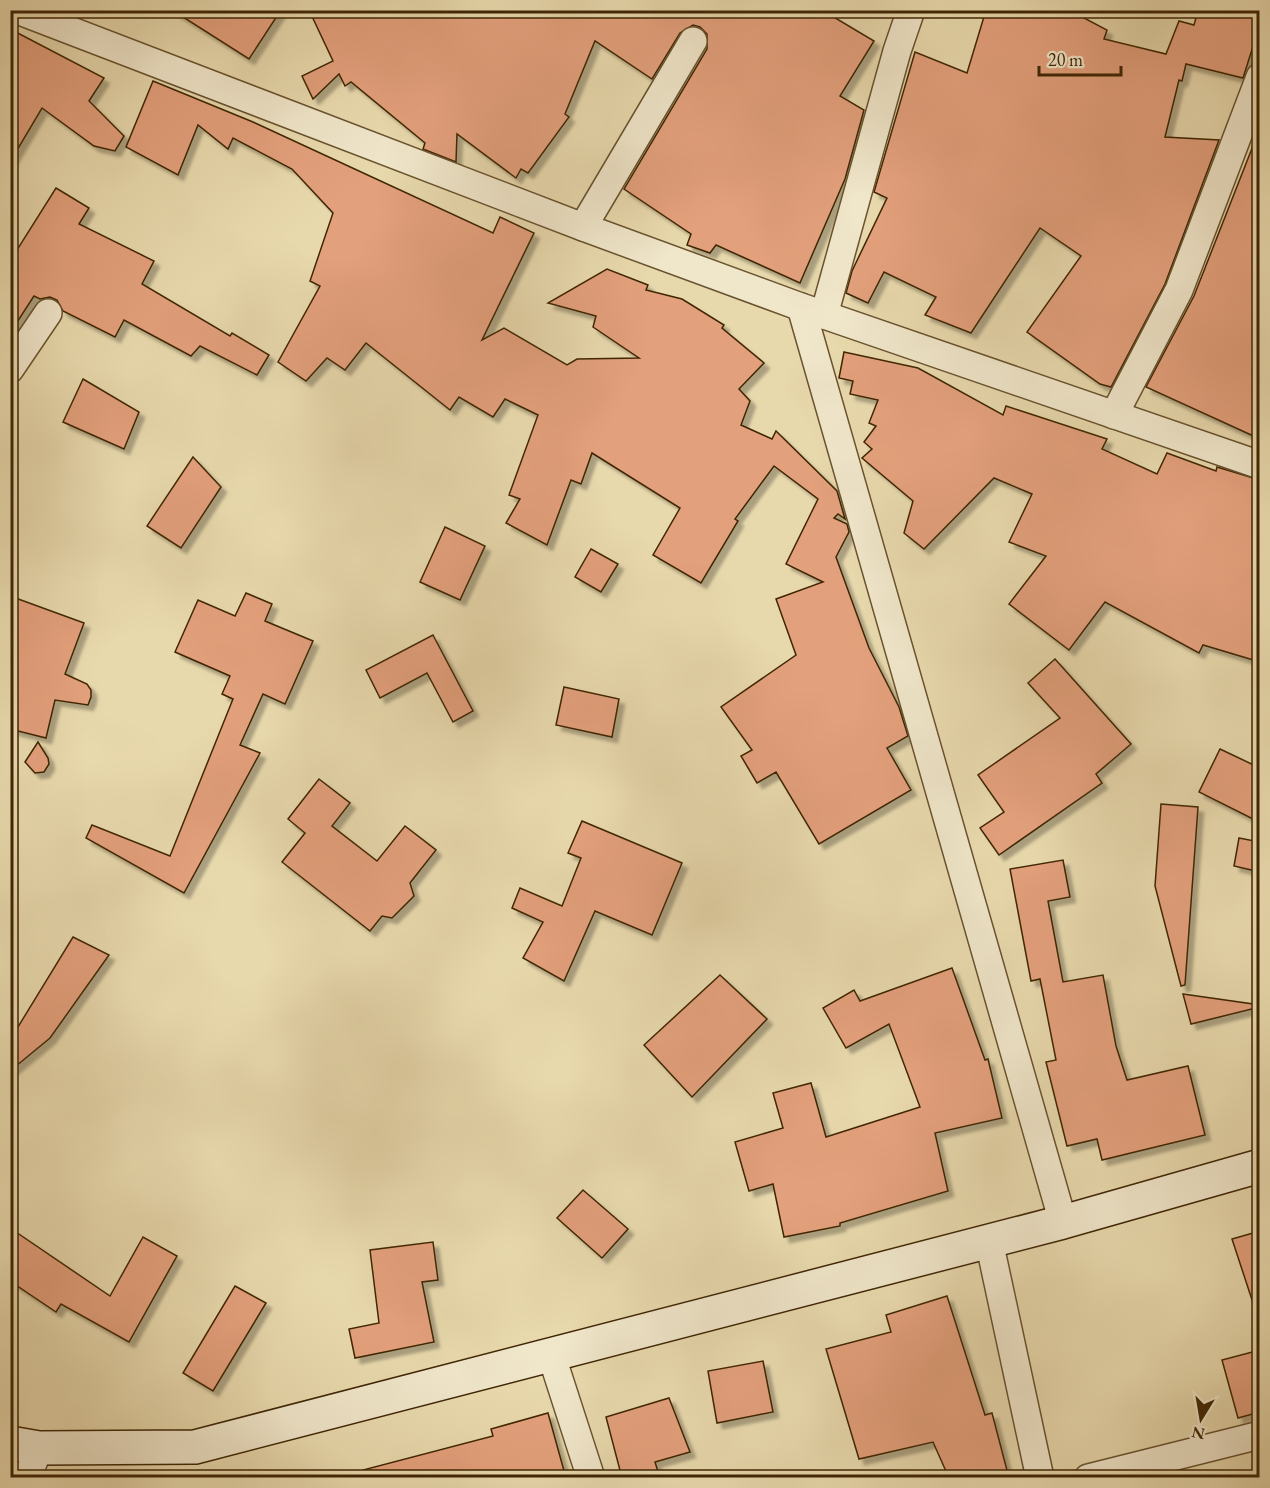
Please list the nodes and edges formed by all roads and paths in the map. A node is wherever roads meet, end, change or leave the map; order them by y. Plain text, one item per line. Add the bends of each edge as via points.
1 (911, 10) edge
2 (31, 13) edge
3 (693, 41) dead end
4 (1260, 77) edge
5 (583, 227) junction
6 (813, 311) junction
7 (48, 313) dead end
8 (10, 369) edge
9 (1114, 415) junction
10 (1260, 465) edge
11 (1260, 1166) edge
12 (1063, 1222) junction
13 (989, 1241) junction
14 (551, 1354) junction
15 (1260, 1435) edge
16 (26, 1456) edge
17 (591, 1478) edge
18 (1040, 1478) edge
19 (1089, 1478) edge

1 - 6 street
2 - 5 street
3 - 5 street
4 - 9 street via 1179,290
5 - 6 street
6 - 9 street
6 - 12 street
7 - 8 street
9 - 10 street
11 - 12 street
12 - 13 street
13 - 14 street
13 - 18 street
14 - 16 street via 195,1447
14 - 17 street
15 - 19 street

